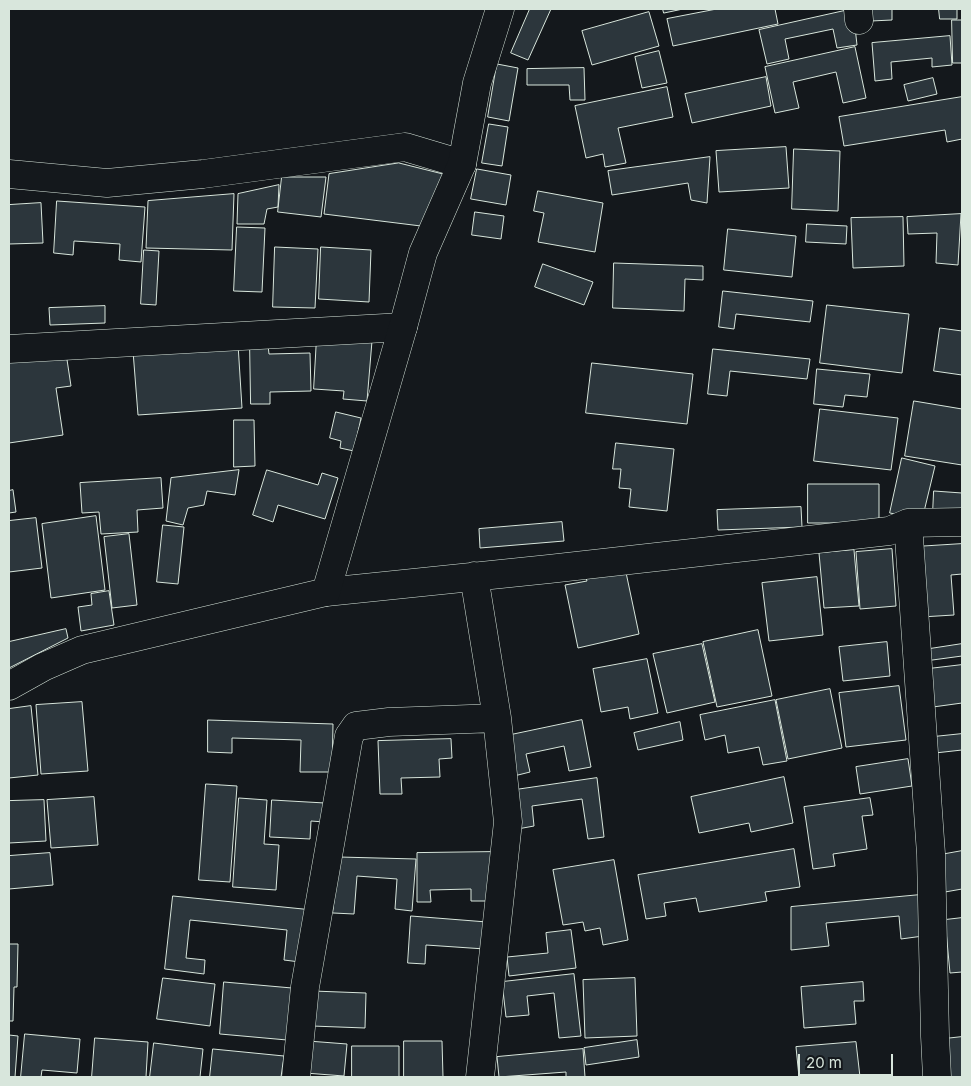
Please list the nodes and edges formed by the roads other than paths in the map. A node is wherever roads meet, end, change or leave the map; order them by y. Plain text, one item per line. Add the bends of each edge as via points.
1 (500, 9) edge
2 (462, 164) junction
3 (9, 174) edge
4 (403, 327) junction
5 (9, 348) edge
6 (962, 522) edge
7 (908, 523) junction
8 (474, 576) junction
9 (326, 592) junction
10 (9, 686) edge
11 (497, 718) junction
12 (296, 1077) edge
13 (480, 1077) edge
14 (937, 1077) edge

1 - 2 street via 477,83
2 - 3 street via 405,147 203,174 107,183
2 - 4 street via 423,253
4 - 5 street
4 - 9 street
6 - 7 street
7 - 8 street via 888,531
7 - 14 street via 931,854
8 - 9 street
8 - 11 street
9 - 10 street via 82,650
11 - 12 street via 356,726 349,736 305,987
11 - 13 street via 508,822

